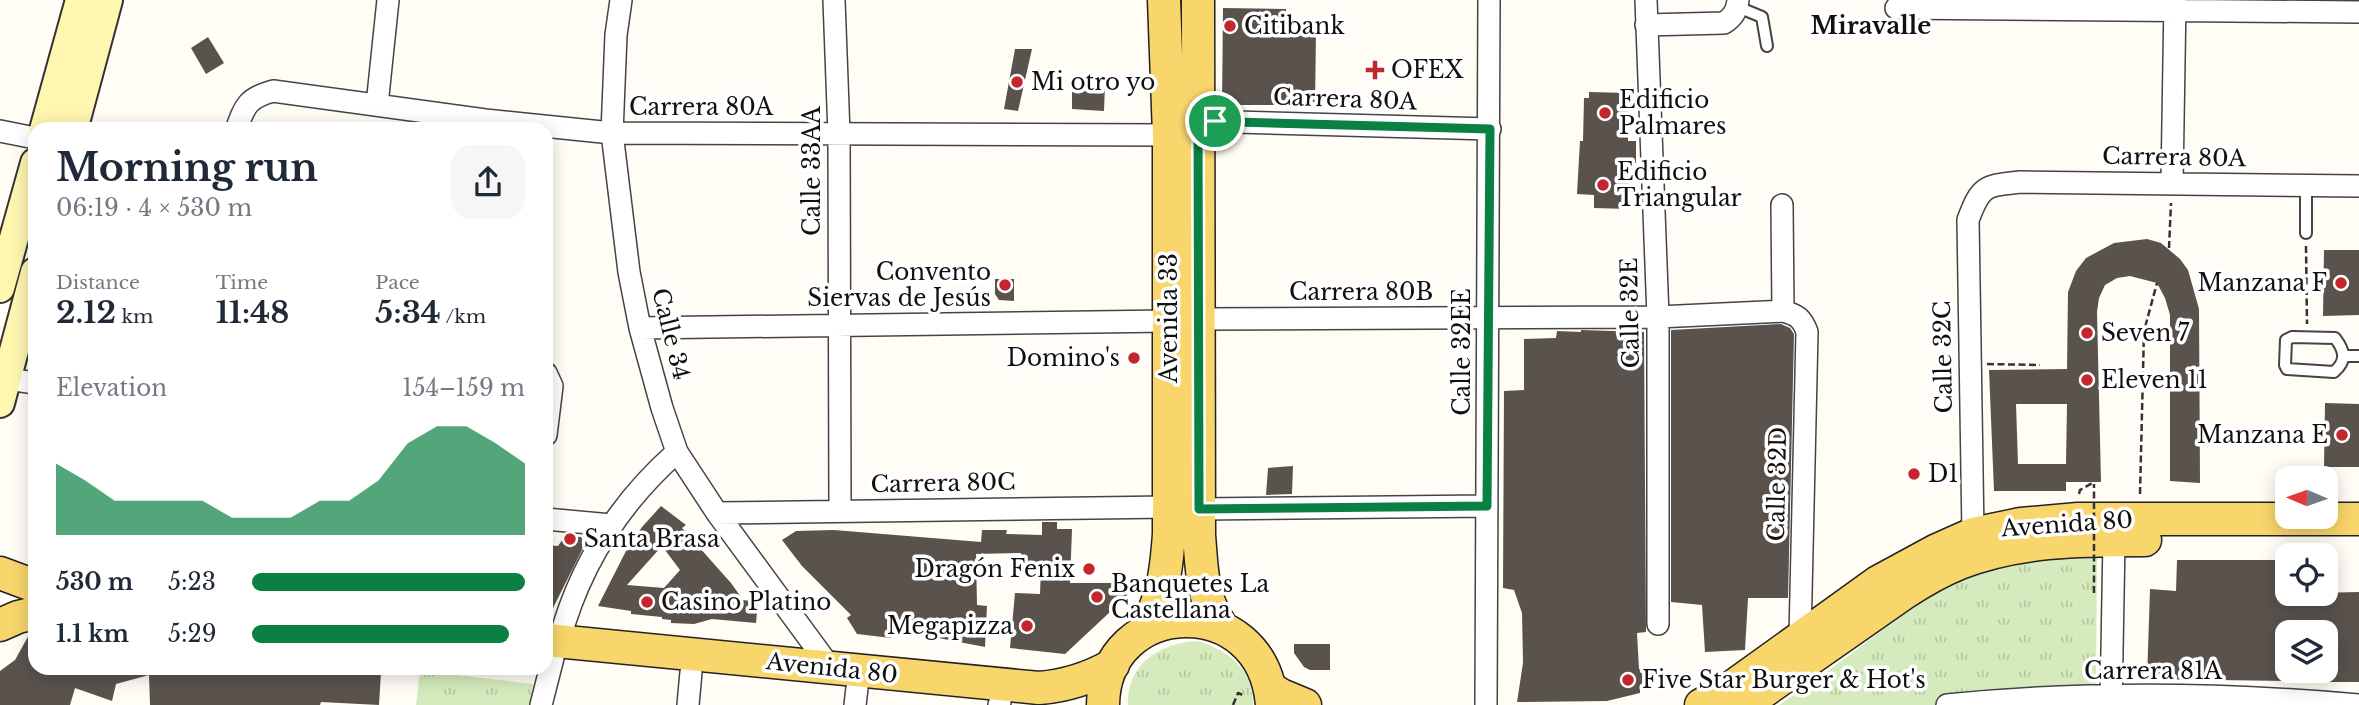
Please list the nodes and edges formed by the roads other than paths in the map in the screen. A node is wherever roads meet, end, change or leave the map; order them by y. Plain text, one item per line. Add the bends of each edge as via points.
1 (80, 0) edge
2 (108, 0) edge
3 (388, 0) edge
4 (621, 0) edge
5 (834, 0) edge
6 (1164, 0) edge
7 (1198, 0) edge
8 (1489, 0) edge
9 (1646, 0) edge
10 (1738, 4) edge
11 (2040, 5) edge
12 (2175, 5) edge
13 (1896, 8) dead end
14 (2359, 12) edge
15 (1646, 25) junction
16 (1767, 47) dead end
17 (377, 105) junction
18 (240, 120) edge
19 (1198, 121) junction
20 (46, 122) edge
21 (75, 122) edge
22 (468, 122) edge
23 (553, 129) edge
24 (1490, 129) junction
25 (0, 131) edge
26 (612, 132) junction
27 (839, 134) junction
28 (1169, 135) junction
29 (28, 137) edge
30 (2172, 182) junction
31 (2306, 185) junction
32 (1989, 186) joint
33 (2359, 186) edge
34 (28, 188) edge
35 (1782, 205) dead end
36 (2306, 233) road end
37 (0, 288) edge
38 (28, 296) edge
39 (1783, 311) junction
40 (1658, 317) junction
41 (1489, 318) junction
42 (1183, 320) junction
43 (839, 323) junction
44 (640, 328) junction
45 (2344, 356) junction
46 (2359, 356) edge
47 (28, 384) edge
48 (2, 387) edge
49 (677, 452) junction
50 (1487, 506) junction
51 (1184, 508) junction
52 (840, 510) junction
53 (718, 513) junction
54 (2359, 519) edge
55 (553, 520) edge
56 (611, 525) junction
57 (1973, 534) junction
58 (2114, 540) junction
59 (2359, 541) edge
60 (0, 573) edge
61 (28, 583) edge
62 (28, 615) edge
63 (1658, 624) dead end
64 (0, 625) edge
65 (1222, 627) junction
66 (1145, 631) junction
67 (1800, 637) junction
68 (553, 644) edge
69 (553, 649) edge
70 (553, 649) edge
71 (1113, 665) junction
72 (830, 667) junction
73 (691, 671) junction
74 (546, 675) edge
75 (856, 696) edge
76 (1265, 698) edge
77 (2111, 700) edge
78 (2274, 701) edge
79 (1009, 704) edge
80 (541, 705) edge
81 (688, 705) edge
82 (1103, 705) edge
83 (1305, 705) edge
84 (1486, 705) edge
85 (1701, 705) edge
86 (1744, 705) edge
87 (1947, 705) edge
88 (2359, 705) edge

1 - 20 street
2 - 21 street
3 - 17 street
4 - 26 street, Calle 34
5 - 27 street, Calle 33AA
6 - 28 main road, Avenida 33
7 - 19 main road, Avenida 33
8 - 24 street, Calle 32EE
9 - 15 street, Calle 32E
10 - 15 street via 1724,23
10 - 16 lane via 1762,17
11 - 12 street
11 - 13 street
12 - 14 street
12 - 30 street
15 - 40 street, Calle 32E
17 - 18 street, Carrera 80A via 273,91 255,97
17 - 22 street, Carrera 80A
19 - 24 street, Carrera 80A
19 - 42 main road, Avenida 33
23 - 26 street, Carrera 80A
24 - 41 street, Calle 32EE
25 - 29 street
26 - 27 street, Carrera 80A
26 - 44 street, Calle 34 via 625,249
27 - 28 street, Carrera 80A
27 - 43 street, Calle 33AA
28 - 42 main road, Avenida 33
30 - 31 street, Carrera 80A
30 - 32 street, Carrera 80A
31 - 33 street, Carrera 80A
31 - 36 lane
32 - 57 street, Calle 32C via 1975,200 1968,220
34 - 37 street
35 - 39 street
38 - 48 street
39 - 40 street, Carrera 80B
39 - 67 street, Calle 32D via 1797,315 1807,332
40 - 41 street, Carrera 80B
40 - 63 street, Calle 32E
41 - 42 street, Carrera 80B
41 - 50 street, Calle 32EE
42 - 43 street, Carrera 80B
42 - 51 main road, Avenida 33
43 - 44 street, Carrera 80B
43 - 52 street, Calle 33AA
44 - 49 street, Calle 34
45 - 45 lane via 2335,338 2286,340 2287,369 2333,372
45 - 46 lane
47 - 48 street
49 - 53 street
49 - 56 street via 641,486
50 - 51 street, Carrera 80C
50 - 84 street, Calle 32EE
51 - 52 street, Carrera 80C
51 - 65 main road, Avenida 33 via 1203,589
51 - 66 main road, Avenida 33 via 1158,606
52 - 53 street, Carrera 80C
53 - 72 street
54 - 57 main road, Avenida 80 via 2078,519
55 - 56 street
56 - 68 street via 591,556
57 - 67 main road, Avenida 80 via 1878,582
58 - 59 main road, Avenida 80
58 - 77 street
58 - 86 main road, Avenida 80 via 2030,546 1958,563 1903,594
60 - 61 main road
62 - 64 main road
65 - 66 main road via 1183,620
65 - 76 main road via 1253,652 1264,669
66 - 71 main road
67 - 85 main road, Avenida 80
69 - 72 main road, Avenida 80
70 - 73 main road, Avenida 80
71 - 72 main road, Avenida 80 via 1077,681 1039,688
71 - 82 main road
73 - 75 main road, Avenida 80
73 - 81 street
74 - 80 street
75 - 79 main road, Avenida 80
76 - 83 main road via 1281,695
77 - 78 street, Carrera 81A
77 - 87 street, Carrera 81A
78 - 88 street, Carrera 81A

